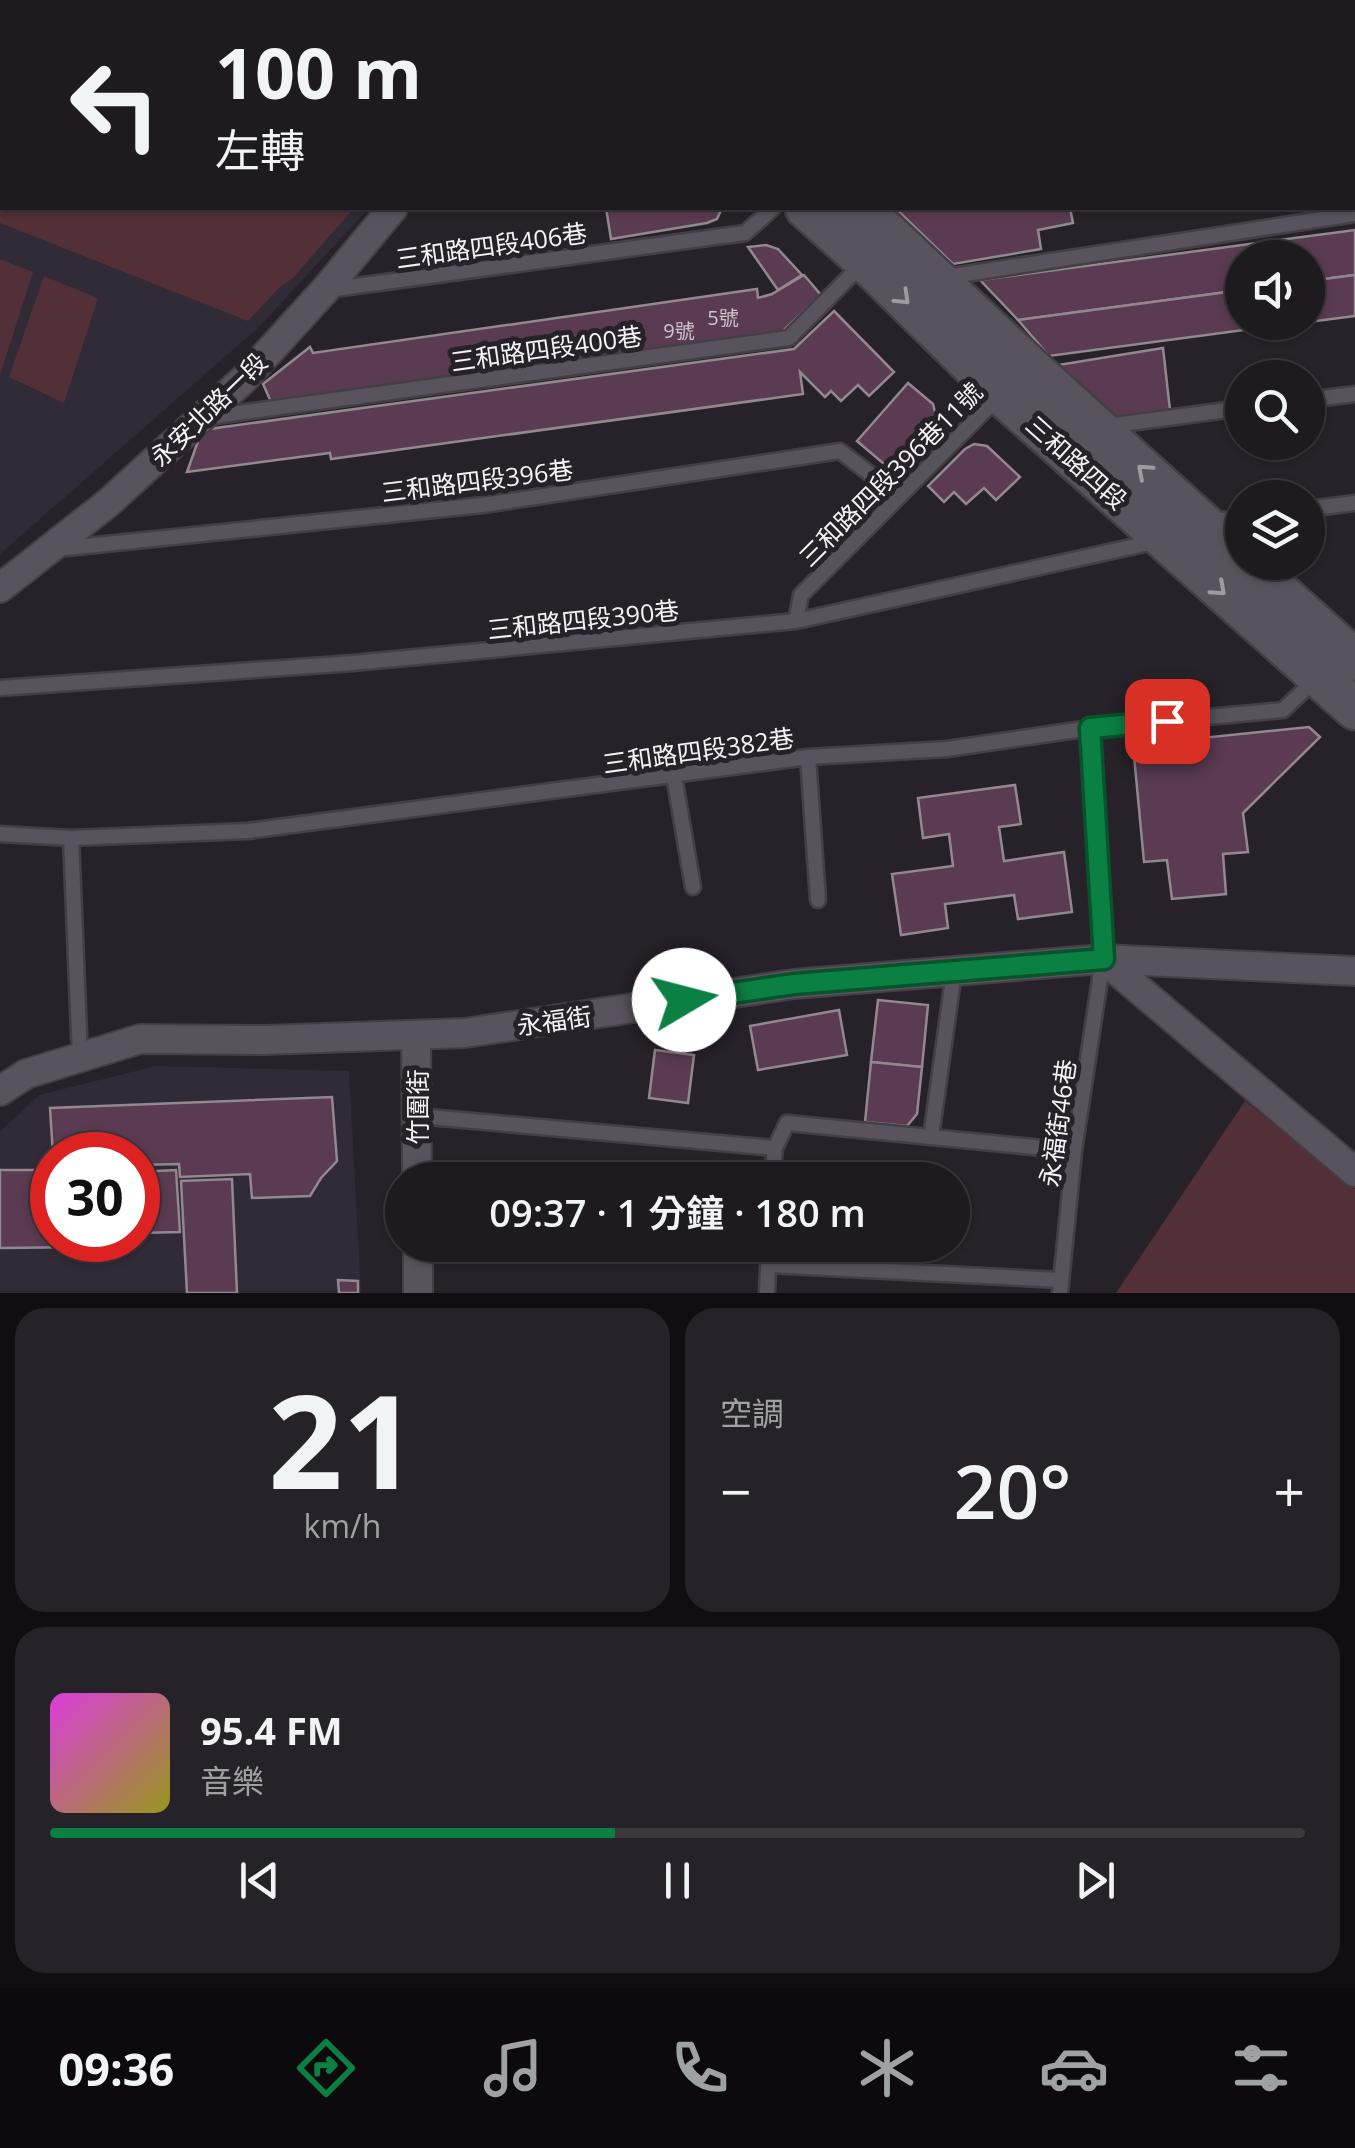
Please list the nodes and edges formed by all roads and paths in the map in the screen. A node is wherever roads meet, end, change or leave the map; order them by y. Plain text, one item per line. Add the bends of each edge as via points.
1 (391, 210) edge
2 (770, 210) edge
3 (808, 210) edge
4 (863, 210) edge
5 (1355, 214) edge
6 (866, 261) junction
7 (936, 278) junction
8 (325, 290) junction
9 (1015, 380) junction
10 (1355, 394) edge
11 (1325, 398) edge
12 (1225, 410) edge
13 (202, 418) junction
14 (1096, 428) junction
15 (900, 496) junction
16 (1355, 504) edge
17 (1325, 508) edge
18 (1225, 520) edge
19 (1202, 523) junction
20 (1163, 540) junction
21 (1225, 544) edge
22 (44, 551) junction
23 (1264, 580) edge
24 (0, 588) edge
25 (796, 621) junction
26 (1343, 657) edge
27 (0, 688) edge
28 (1355, 709) edge
29 (1090, 728) junction
30 (808, 757) junction
31 (674, 776) junction
32 (0, 834) edge
33 (71, 838) junction
34 (693, 887) dead end
35 (818, 900) dead end
36 (1104, 959) junction
37 (1355, 971) edge
38 (954, 972) junction
39 (416, 1035) junction
40 (80, 1057) junction
41 (0, 1091) edge
42 (417, 1116) junction
43 (931, 1137) junction
44 (775, 1148) junction
45 (1074, 1151) junction
46 (417, 1162) edge
47 (774, 1162) edge
48 (1355, 1172) edge
49 (418, 1262) edge
50 (770, 1265) joint
51 (1060, 1286) edge
52 (418, 1293) edge
53 (767, 1293) edge

1 - 8 street, 永安北路一段
2 - 8 lane, 三和路四段406巷 via 744,233
3 - 6 main road, 三和路四段
4 - 7 main road, 三和路四段
5 - 7 lane
6 -> 9 main road, 三和路四段
6 - 13 lane, 三和路四段400巷 via 788,338
7 - 9 main road, 三和路四段
8 - 13 street, 永安北路一段
9 - 14 main road, 三和路四段
9 - 15 lane, 三和路四段396巷11號
9 - 20 main road, 三和路四段
10 - 11 lane
12 - 14 lane
13 - 22 street, 永安北路一段
19 -> 14 main road, 三和路四段
15 - 22 lane, 三和路四段396巷 via 840,451 483,504
15 - 25 lane, 三和路四段396巷11號 via 802,595
16 - 17 lane
18 - 19 lane
19 - 21 main road, 三和路四段
20 - 25 lane, 三和路四段390巷
20 -> 26 main road, 三和路四段
22 - 24 street, 永安北路一段
23 - 26 main road, 三和路四段
25 - 27 lane, 三和路四段390巷 via 354,664
26 - 28 main road, 三和路四段
26 - 29 lane, 三和路四段382巷 via 1282,710
29 - 30 lane, 三和路四段382巷 via 947,750
29 - 36 lane, 永福街46巷
30 - 31 lane, 三和路四段382巷
30 - 35 lane
31 - 33 lane, 三和路四段382巷 via 248,831
31 - 34 lane
32 - 33 lane, 三和路四段382巷
33 - 40 lane
36 - 37 street, 永福街
36 - 38 street, 永福街
36 - 45 lane, 永福街46巷
36 - 48 street
38 - 39 street, 永福街 via 794,984
38 - 43 lane
39 - 40 street, 永福街 via 140,1039
39 - 42 street, 竹圍街
40 - 41 street, 永福街 via 26,1074
42 - 44 lane
42 - 46 street, 竹圍街
43 - 44 lane via 787,1123
43 - 45 lane
44 - 47 lane
45 - 51 lane, 永福街46巷
49 - 52 street
50 - 51 lane
50 - 53 lane

